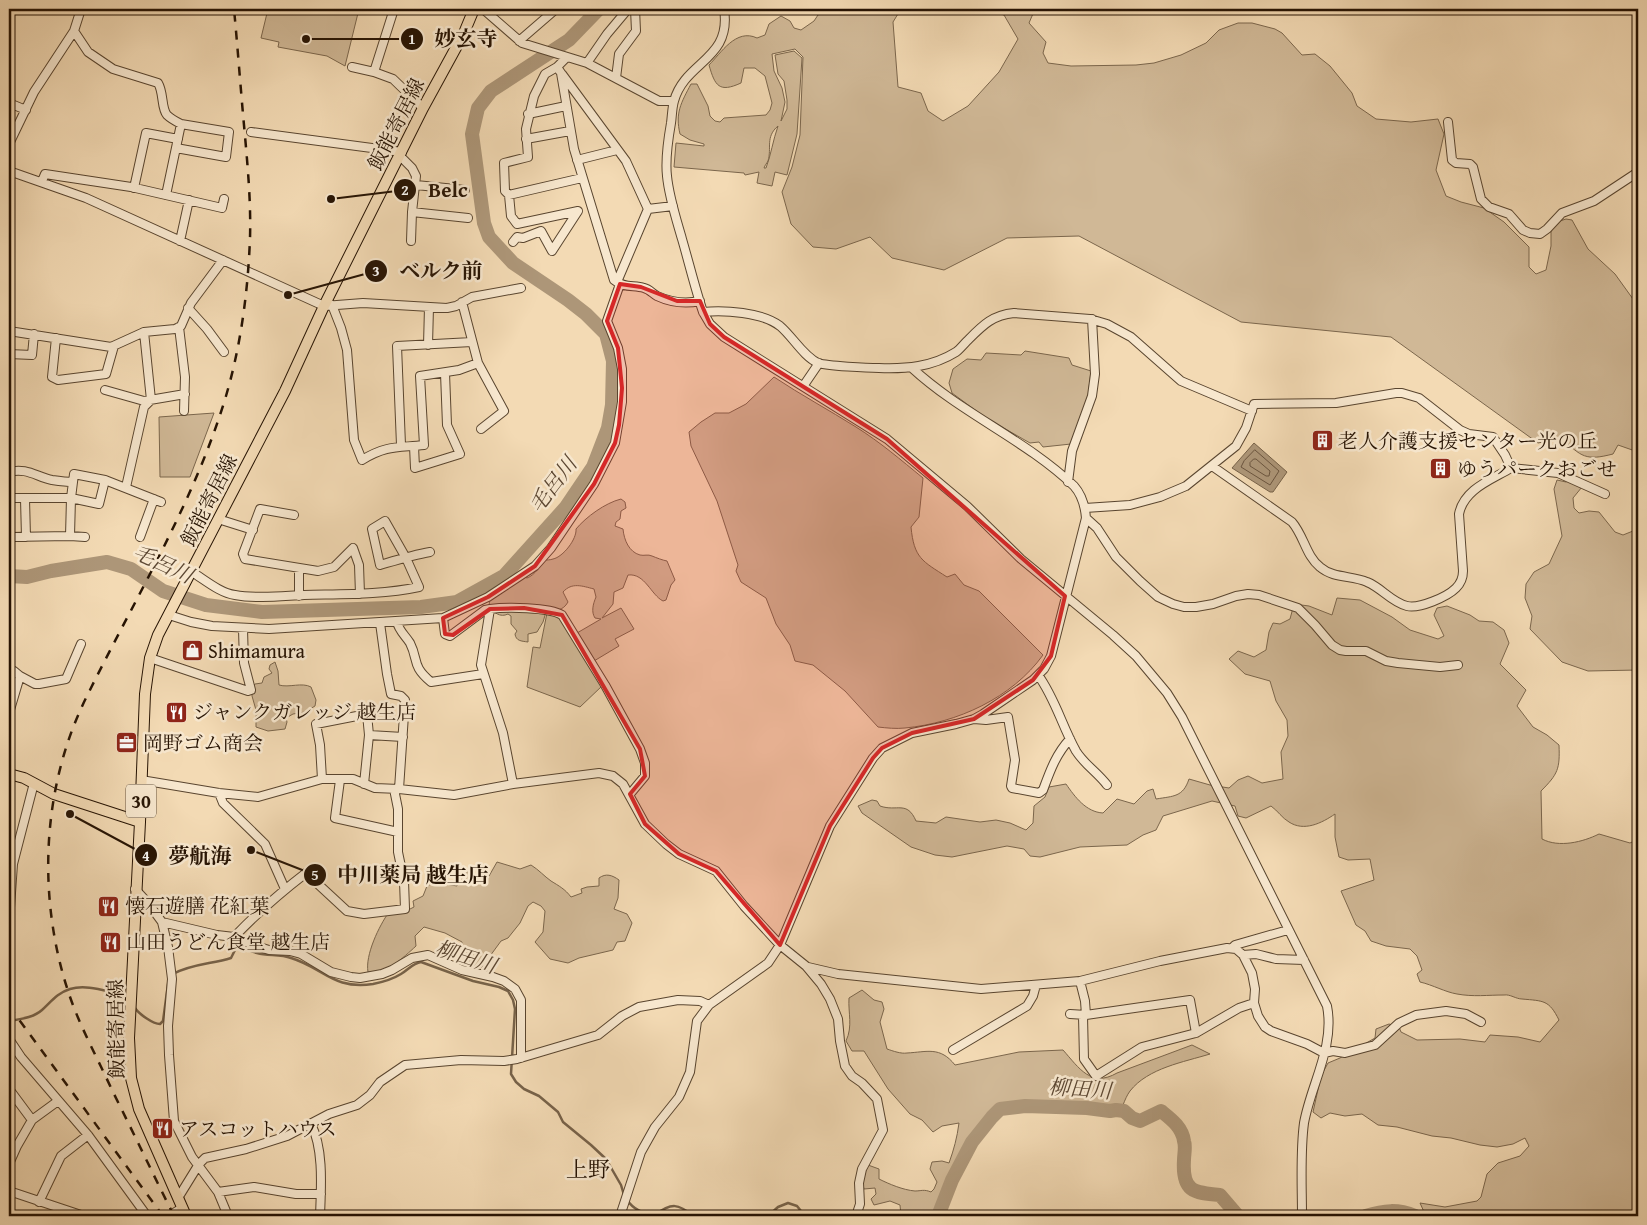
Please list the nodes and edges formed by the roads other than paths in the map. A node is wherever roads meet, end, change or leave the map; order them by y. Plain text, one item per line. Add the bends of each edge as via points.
1 (81, 9) edge
2 (394, 9) edge
3 (474, 9) edge
4 (483, 9) edge
5 (556, 9) edge
6 (628, 9) edge
7 (635, 9) edge
8 (724, 9) edge
9 (74, 30) junction
10 (522, 43) junction
11 (563, 57) junction
12 (586, 63) junction
13 (352, 67) dead end
14 (559, 70) junction
15 (374, 72) junction
16 (616, 78) junction
17 (9, 103) edge
18 (674, 103) junction
19 (566, 106) junction
20 (423, 108) junction
21 (26, 110) junction
22 (528, 114) junction
23 (1448, 122) dead end
24 (181, 124) junction
25 (570, 131) junction
26 (251, 132) dead end
27 (526, 139) junction
28 (9, 144) edge
29 (177, 144) junction
30 (617, 150) junction
31 (401, 154) junction
32 (577, 160) junction
33 (9, 171) edge
34 (1638, 172) edge
35 (582, 178) junction
36 (42, 181) junction
37 (416, 185) junction
38 (134, 188) junction
39 (465, 190) dead end
40 (166, 195) junction
41 (509, 195) junction
42 (588, 196) junction
43 (224, 199) dead end
44 (189, 200) junction
45 (673, 206) junction
46 (648, 209) junction
47 (578, 211) junction
48 (412, 212) junction
49 (468, 218) dead end
50 (180, 241) junction
51 (411, 241) dead end
52 (513, 242) dead end
53 (222, 260) junction
54 (618, 283) junction
55 (522, 288) dead end
56 (462, 302) junction
57 (700, 302) junction
58 (328, 306) junction
59 (429, 307) junction
60 (188, 308) junction
61 (703, 312) junction
62 (1092, 320) junction
63 (179, 327) junction
64 (9, 331) edge
65 (144, 332) junction
66 (34, 334) junction
67 (56, 338) junction
68 (472, 342) junction
69 (428, 345) junction
70 (114, 346) junction
71 (224, 352) dead end
72 (9, 354) edge
73 (478, 363) junction
74 (819, 363) junction
75 (912, 368) junction
76 (445, 373) junction
77 (804, 385) junction
78 (104, 390) dead end
79 (185, 394) junction
80 (151, 400) junction
81 (184, 411) dead end
82 (1252, 411) junction
83 (481, 429) dead end
84 (401, 445) junction
85 (414, 446) junction
86 (1212, 466) junction
87 (1510, 468) junction
88 (9, 472) edge
89 (105, 480) junction
90 (73, 482) junction
91 (1068, 482) junction
92 (126, 487) junction
93 (1605, 494) dead end
94 (9, 498) edge
95 (24, 498) junction
96 (71, 498) junction
97 (1086, 508) junction
98 (294, 515) dead end
99 (1086, 518) junction
100 (218, 519) junction
101 (254, 530) junction
102 (70, 536) junction
103 (9, 537) edge
104 (26, 537) junction
105 (84, 537) dead end
106 (140, 537) dead end
107 (430, 552) dead end
108 (406, 558) junction
109 (299, 568) junction
110 (190, 575) junction
111 (360, 594) junction
112 (299, 596) junction
113 (1065, 596) junction
114 (490, 609) junction
115 (171, 612) junction
116 (443, 618) junction
117 (397, 622) junction
118 (380, 623) junction
119 (243, 629) junction
120 (81, 644) dead end
121 (150, 658) junction
122 (1458, 665) dead end
123 (9, 672) edge
124 (483, 674) junction
125 (1038, 675) junction
126 (20, 676) junction
127 (9, 713) edge
128 (974, 719) junction
129 (368, 736) junction
130 (403, 737) junction
131 (1070, 739) junction
132 (9, 774) edge
133 (322, 779) junction
134 (141, 780) junction
135 (340, 780) junction
136 (34, 783) junction
137 (364, 784) junction
138 (512, 784) junction
139 (1107, 785) dead end
140 (397, 789) junction
141 (219, 793) junction
142 (630, 794) junction
143 (140, 822) junction
144 (398, 832) junction
145 (135, 889) junction
146 (285, 889) junction
147 (9, 922) edge
148 (162, 922) junction
149 (1288, 930) junction
150 (234, 937) junction
151 (780, 946) junction
152 (1232, 948) junction
153 (1243, 955) junction
154 (1304, 960) junction
155 (806, 966) junction
156 (1080, 981) junction
157 (1036, 986) junction
158 (1254, 1003) junction
159 (709, 1005) junction
160 (1070, 1014) dead end
161 (1084, 1016) junction
162 (1480, 1022) dead end
163 (1196, 1033) junction
164 (9, 1039) edge
165 (953, 1050) dead end
166 (1324, 1053) junction
167 (521, 1058) junction
168 (9, 1089) edge
169 (58, 1101) junction
170 (32, 1120) junction
171 (311, 1124) junction
172 (88, 1135) junction
173 (13, 1144) edge
174 (9, 1164) edge
175 (199, 1164) junction
176 (9, 1191) edge
177 (218, 1192) junction
178 (321, 1194) junction
179 (178, 1198) junction
180 (39, 1202) junction
181 (184, 1212) edge
182 (84, 1216) edge
183 (147, 1216) edge
184 (169, 1216) edge
185 (228, 1216) edge
186 (320, 1216) edge
187 (620, 1216) edge
188 (856, 1216) edge
189 (1302, 1216) edge

1 - 9 street
2 - 15 street
3 - 20 main road, 飯能寄居線 / 30
4 - 10 street
5 - 10 street
6 - 12 street
7 - 16 street via 636,31 619,54
8 - 18 street via 723,38 715,52 678,90
9 - 21 street
9 - 24 street via 88,52 113,69 158,83 162,89 164,111
10 - 11 street
11 - 12 street
11 - 14 street
12 - 16 street
13 - 15 street
14 - 19 street
14 - 22 street via 545,74
14 - 30 street
15 - 20 street via 393,79
16 - 18 street via 658,101
17 - 21 street
18 - 45 street via 667,150 667,175
19 - 22 street
19 - 25 street
20 - 31 main road, 飯能寄居線 / 30
21 - 28 street
22 - 27 street
23 - 34 street via 1452,160 1470,164 1481,199 1508,214 1530,233 1540,234 1562,213 1594,202
24 - 29 street
24 - 29 street via 229,132 226,157
25 - 27 street
25 - 32 street
26 - 31 street
27 - 41 street via 528,158 504,163 505,191
29 - 38 street via 146,132
29 - 40 street
30 - 32 street
30 - 46 street via 626,161
31 - 37 street via 416,176
31 - 58 main road, 飯能寄居線 / 30
32 - 35 street
33 - 36 street
35 - 41 street
35 - 42 street
36 - 38 street via 45,174
36 - 50 street
37 - 39 street
37 - 48 street
38 - 40 street
40 - 44 street
41 - 47 street via 511,216 517,224
42 - 47 street
42 - 54 street via 614,280
43 - 44 street via 222,208
44 - 50 street
45 - 46 street
45 - 57 street
46 - 54 street
47 - 52 street via 552,251 541,231 523,238 517,236
48 - 49 street
48 - 51 street
50 - 53 street
53 - 58 street
53 - 60 street
54 - 57 street via 641,287 677,301
54 - 116 street via 607,320 618,348 622,402 615,444 603,467 551,548 535,566 488,597
55 - 56 street via 472,296
56 - 59 street via 448,308
56 - 68 street
57 - 61 street
58 - 59 street via 363,303
58 - 84 street via 341,328 347,350 354,440 362,460 376,451
58 - 100 main road, 飯能寄居線 / 30
59 - 69 street
60 - 63 street
60 - 71 street
61 - 74 street via 722,310 768,319
61 - 77 street via 724,337
62 - 75 street via 1002,314 993,318 957,351 935,362
62 - 82 street via 1131,337 1182,381
62 - 91 street via 1095,374 1092,396 1072,451
63 - 65 street
63 - 79 street
64 - 66 street
65 - 70 street
65 - 80 street
66 - 67 street
66 - 72 street via 32,355
67 - 70 street
67 - 70 street via 52,376 58,380 106,374
68 - 69 street
68 - 73 street
69 - 84 street via 397,346
73 - 76 street
73 - 83 street via 504,411
74 - 75 street
74 - 77 street
75 - 91 street via 932,386 1030,450
76 - 85 street via 420,376 424,445
76 - 85 street via 447,425 460,454 415,468
77 - 113 street via 887,439 944,485
78 - 80 street
79 - 80 street
79 - 81 street
80 - 92 street via 144,407
82 - 86 street via 1236,446
82 - 87 street via 1254,404 1261,403 1336,403 1402,393 1419,398 1460,430 1493,437
84 - 85 street
86 - 87 street via 1292,522 1309,555 1327,573 1368,582 1397,602 1416,607 1457,587 1463,571 1461,505 1475,489
86 - 97 street via 1186,486 1160,497 1130,505
87 - 93 street via 1558,473
88 - 90 street via 27,471 51,480
89 - 90 street via 74,474
89 - 92 street
89 - 96 street via 99,504
90 - 96 street
91 - 97 street
92 - 106 street via 157,500
94 - 95 street
95 - 96 street
95 - 104 street
96 - 102 street
97 - 99 street
98 - 101 street via 260,509
99 - 113 street
99 - 122 street via 1097,528 1116,557 1158,597 1173,604 1196,607 1236,596 1259,595 1298,608 1340,650 1366,651 1398,663 1440,667
100 - 101 street
100 - 110 main road, 飯能寄居線 / 30
101 - 109 street via 243,554 245,560
102 - 104 street
102 - 105 street
103 - 104 street
107 - 108 street
108 - 108 street via 385,521 372,529 380,565
108 - 111 street via 419,588
109 - 111 street via 318,571 334,567 353,548 359,565
109 - 112 street
110 - 112 street via 235,596
110 - 115 main road, 飯能寄居線 / 30
111 - 112 street
113 - 125 street via 1056,642
113 - 149 street via 1136,656 1167,693 1201,753
114 - 116 street via 450,636 445,634
114 - 124 street via 481,665
114 - 142 street via 552,611 565,619 640,749 646,776
115 - 119 street via 191,622
115 - 121 main road, 飯能寄居線 / 30
116 - 117 street
117 - 118 street
117 - 124 street via 398,629 410,643 418,670 431,682
118 - 119 street
118 - 130 street via 391,694 405,700
119 - 121 street via 244,663 251,690 248,691
120 - 126 street via 66,679 34,684
121 - 134 main road, 飯能寄居線 / 30 via 144,694
123 - 126 street via 14,671
124 - 138 street via 503,733
125 - 128 street
125 - 131 street
126 - 127 street
128 - 131 street via 1008,717 1015,760 1012,788 1038,793 1043,790 1056,758
128 - 151 street via 912,733 882,748 830,826
129 - 130 street
129 - 133 street via 368,714 316,724
129 - 137 street
130 - 140 street
131 - 139 street via 1078,753
132 - 136 main road
133 - 135 street
133 - 141 street via 258,797
134 - 141 street
134 - 143 main road, 飯能寄居線 / 30
135 - 137 street via 353,779
135 - 144 street via 335,818
136 - 143 main road via 54,794
136 - 147 street via 13,864
137 - 140 street
138 - 140 street via 454,795
138 - 142 street via 599,773 613,776
140 - 144 street
141 - 146 street via 223,803 265,844
142 - 151 street via 645,824 680,854 716,871
143 - 145 main road, 飯能寄居線 / 30
144 - 146 street via 404,909 364,914 347,911 306,873
145 - 148 street
145 - 179 main road, 飯能寄居線 / 30 via 129,1038 131,1078 139,1109
146 - 150 street
148 - 150 street
148 - 175 street via 172,980 168,1046 174,1121 184,1144
149 - 152 street via 1235,944
149 - 154 street
150 - 167 street via 269,950 301,954 331,972 351,977 382,974 412,958 428,955 462,970 504,981 515,989 521,1000
151 - 155 street
151 - 159 street via 768,963
152 - 153 street
152 - 156 street via 1160,961
153 - 154 street
153 - 158 street via 1252,973
154 - 166 street via 1327,1006 1329,1034
155 - 157 street via 832,974 981,989
155 - 188 street via 830,999 838,1020 845,1066 877,1098 880,1111 883,1130 862,1169
156 - 157 street
156 - 161 street via 1085,1001
157 - 165 street via 1027,1006
158 - 163 street
158 - 166 street via 1265,1027
159 - 167 street via 700,1001 678,1000 638,1007 598,1035
159 - 187 street via 698,1021 690,1072 678,1097 641,1152
160 - 161 street
161 - 163 street via 1190,1000
161 - 163 street via 1084,1059 1096,1076 1142,1047
162 - 166 street via 1466,1014 1446,1011 1416,1014 1398,1023 1375,1045 1345,1053
164 - 169 street via 20,1057
166 - 189 street via 1304,1124
167 - 171 street via 405,1065 380,1082 365,1100
168 - 170 street
169 - 170 street
169 - 172 street
170 - 173 street
171 - 175 street via 287,1136 205,1158
171 - 178 street via 316,1134
172 - 180 street via 61,1156
172 - 183 street
173 - 174 street
175 - 177 street
175 - 179 street
176 - 180 street
177 - 178 street via 254,1187 296,1194
177 - 185 street
178 - 186 street
179 - 181 main road, 飯能寄居線 / 30
180 - 182 street
181 - 184 street

